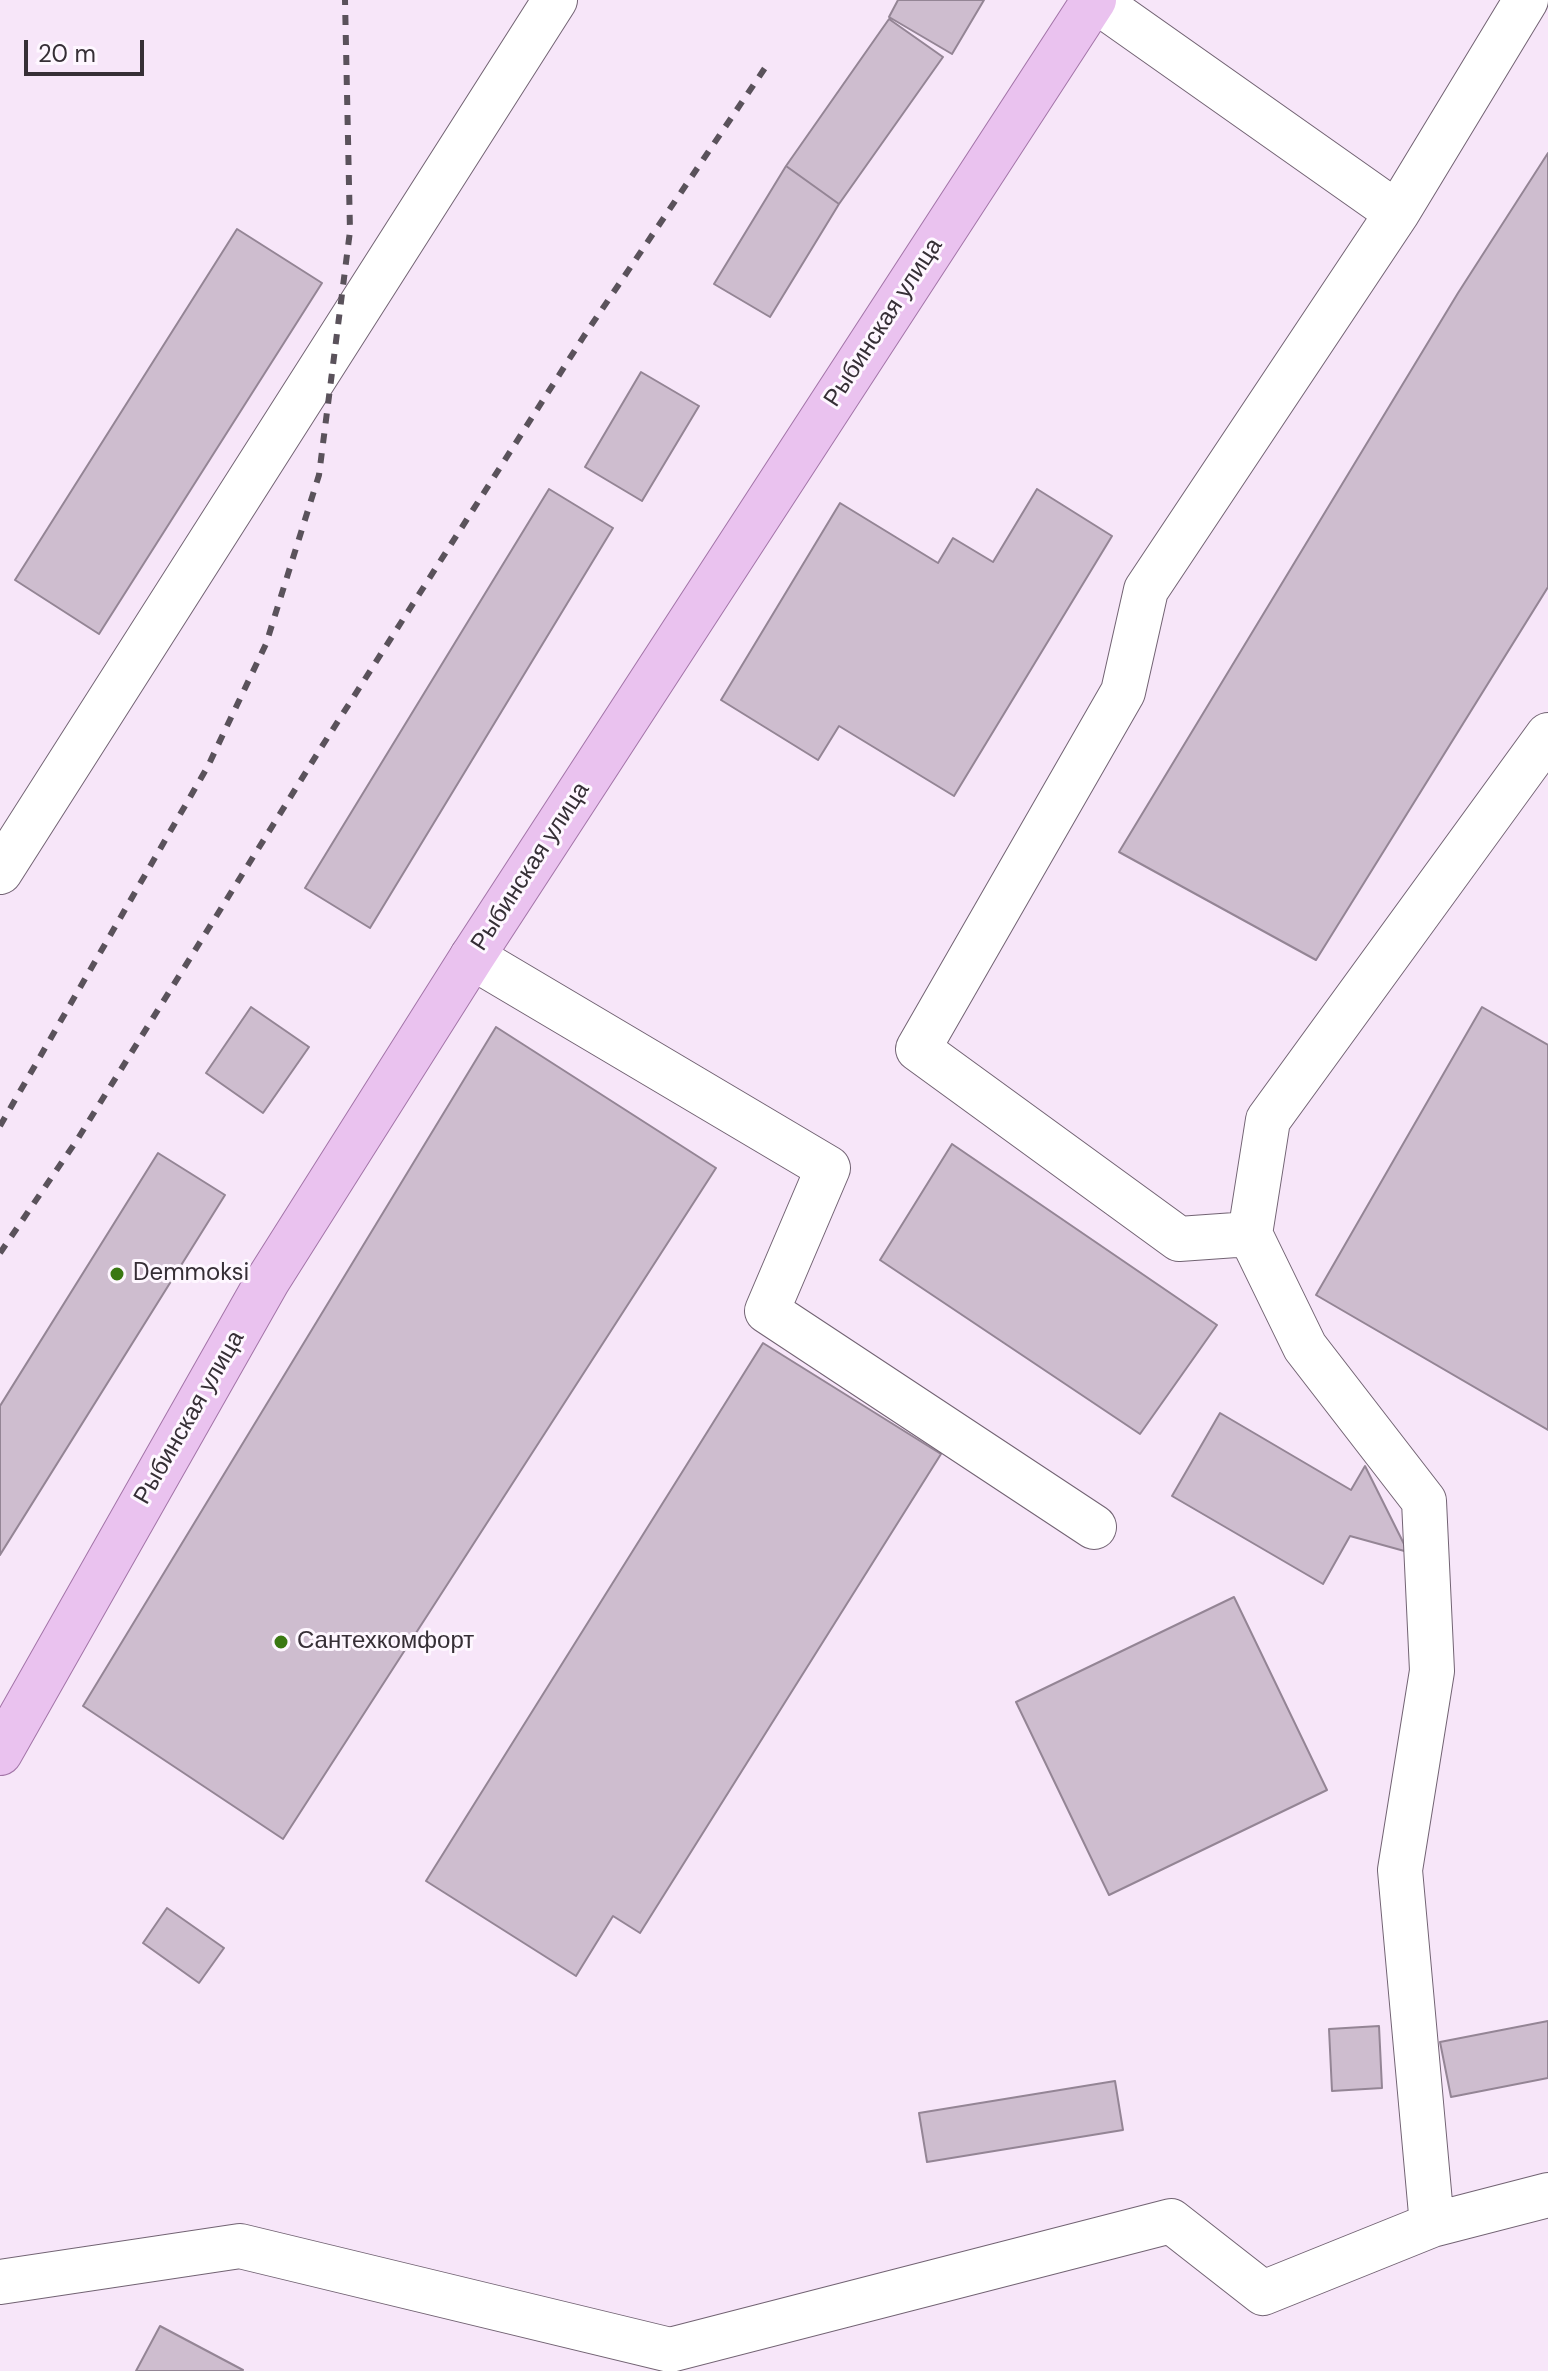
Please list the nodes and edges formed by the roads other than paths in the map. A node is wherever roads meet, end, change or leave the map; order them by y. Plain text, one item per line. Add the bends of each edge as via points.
1 (555, 0) edge
2 (1094, 0) edge
3 (1526, 0) edge
4 (1397, 213) junction
5 (1548, 735) edge
6 (0, 872) edge
7 (472, 957) junction
8 (1250, 1234) junction
9 (1094, 1527) dead end
10 (0, 1753) edge
11 (1548, 2195) edge
12 (1432, 2225) junction
13 (0, 2282) edge

1 - 6 street
2 - 4 street
2 - 7 main road, Рыбинская улица
3 - 4 street
4 - 8 street via 1146,590 1123,692 918,1049 1179,1239
5 - 8 street via 1268,1120
7 - 9 street via 828,1168 767,1311
7 - 10 main road, Рыбинская улица via 268,1280
8 - 12 street via 1305,1347 1424,1501 1432,1671 1400,1870
11 - 12 street
12 - 13 street via 1263,2293 1171,2221 670,2350 240,2246

